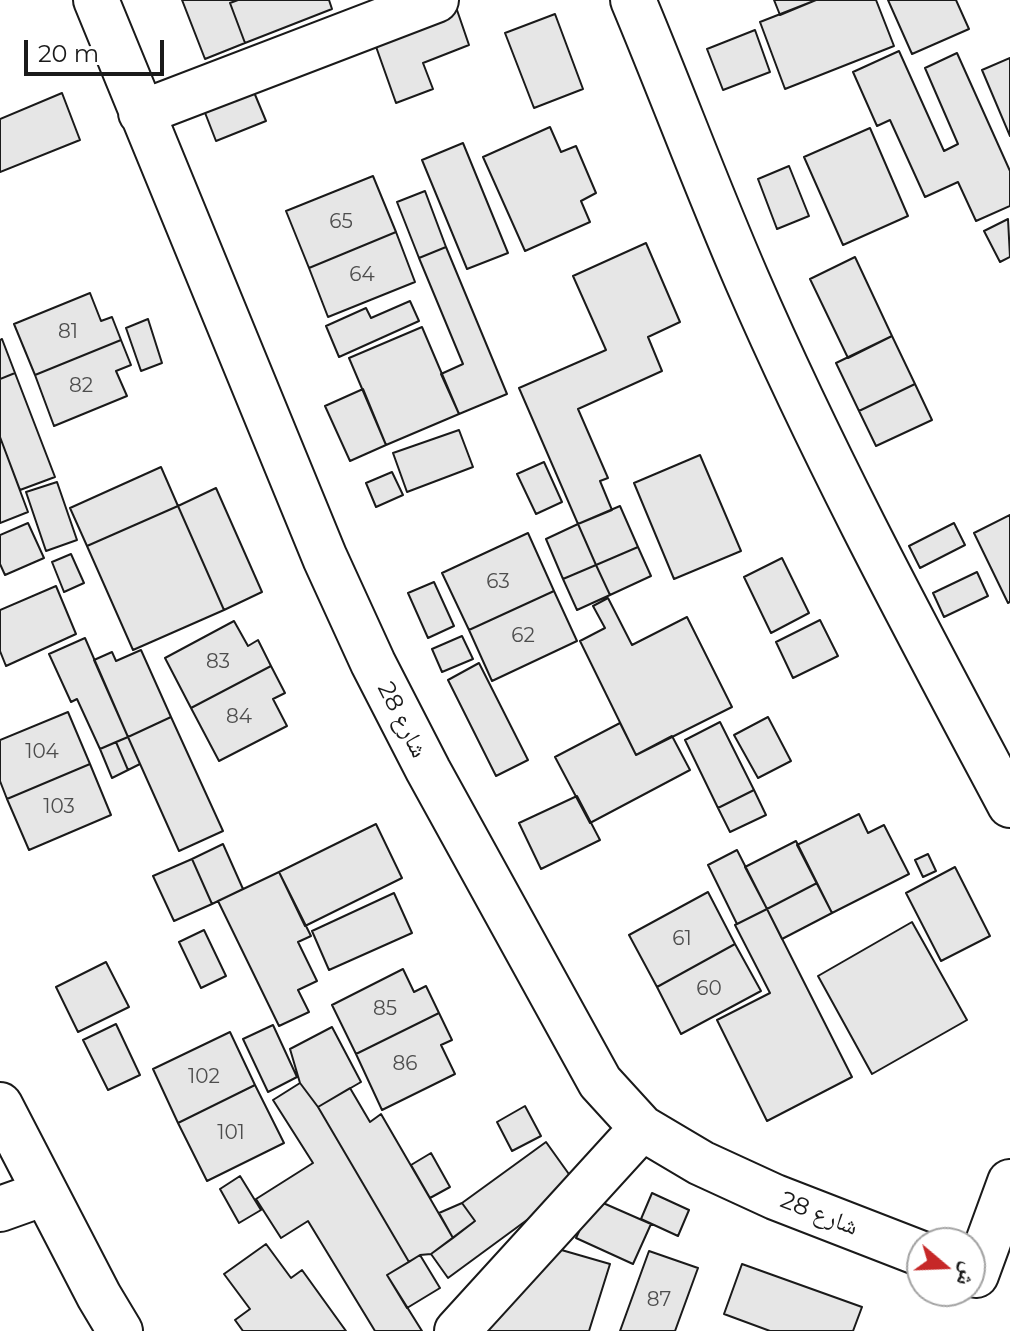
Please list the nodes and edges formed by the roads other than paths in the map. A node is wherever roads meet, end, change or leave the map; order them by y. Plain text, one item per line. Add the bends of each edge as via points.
1 (96, 0) edge
2 (436, 0) edge
3 (633, 0) edge
4 (141, 113) junction
5 (1010, 804) edge
6 (0, 1105) edge
7 (642, 1128) junction
8 (1010, 1182) edge
9 (45, 1193) junction
10 (0, 1209) edge
11 (906, 1248) edge
12 (986, 1275) edge
13 (120, 1331) edge
14 (457, 1331) edge

1 - 4 street, شارع 28
2 - 4 street
3 - 5 street via 747,280 819,436
4 - 7 street, شارع 28 via 373,663 568,1029 600,1082
6 - 9 street
7 - 11 street, شارع 28 via 775,1197
7 - 14 street
8 - 12 street
9 - 10 street
9 - 13 street

